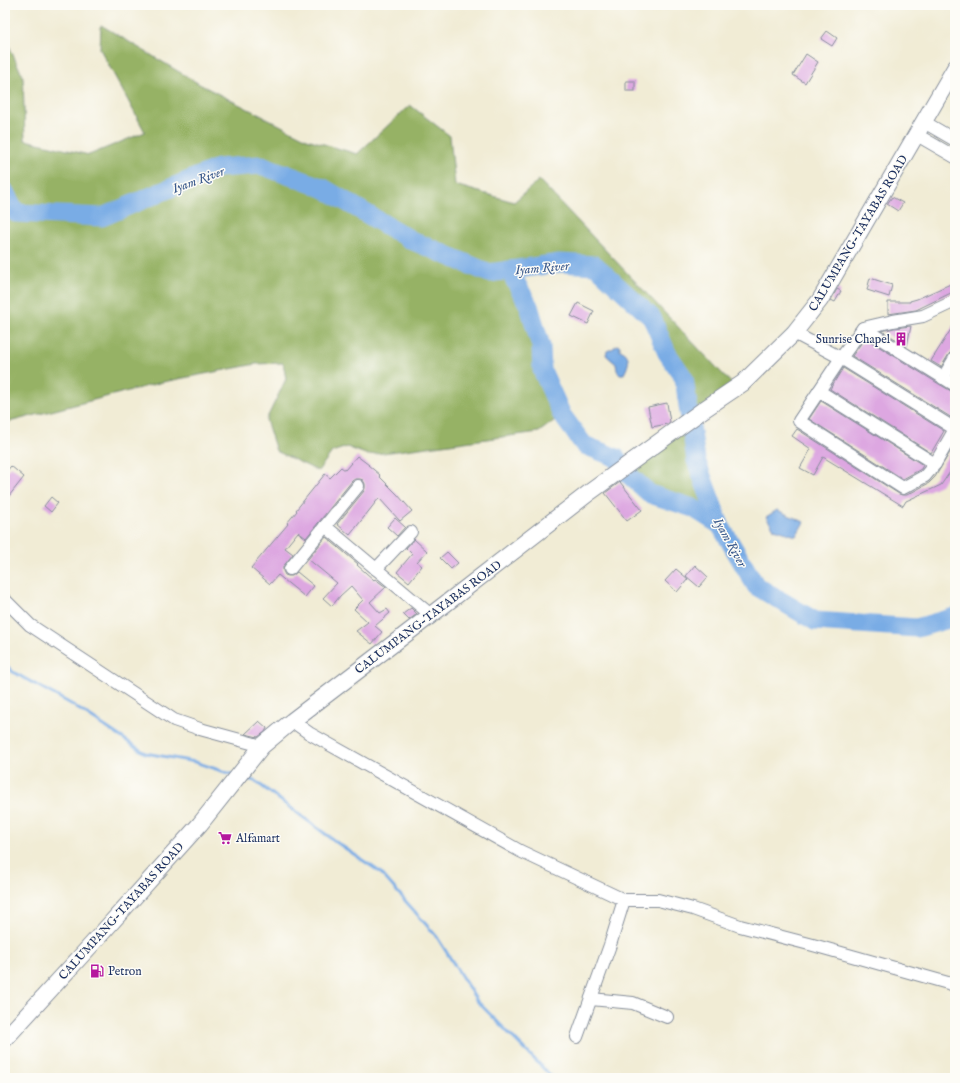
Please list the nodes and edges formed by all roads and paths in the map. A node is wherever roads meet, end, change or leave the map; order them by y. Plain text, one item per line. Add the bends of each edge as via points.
1 (955, 68) edge
2 (921, 128) junction
3 (955, 140) edge
4 (955, 157) edge
5 (955, 301) edge
6 (863, 328) junction
7 (794, 333) junction
8 (842, 358) junction
9 (955, 358) edge
10 (943, 378) junction
11 (955, 385) edge
12 (819, 391) junction
13 (955, 429) edge
14 (935, 464) junction
15 (358, 486) dead end
16 (325, 526) junction
17 (411, 532) dead end
18 (290, 569) dead end
19 (376, 569) junction
20 (5, 600) edge
21 (431, 615) junction
22 (292, 721) junction
23 (262, 746) junction
24 (624, 900) junction
25 (955, 985) edge
26 (590, 999) junction
27 (668, 1017) dead end
28 (577, 1037) dead end
29 (5, 1039) edge

1 - 2 main road, CALUMPANG-TAYABAS ROAD
2 - 3 street
2 - 4 street
2 - 7 main road, CALUMPANG-TAYABAS ROAD via 820,300
5 - 6 street via 924,316 893,320
6 - 8 street
6 - 10 street
7 - 8 street
7 - 21 main road, CALUMPANG-TAYABAS ROAD via 743,383 619,471
8 - 12 street
8 - 13 street
9 - 10 street
10 - 11 street
12 - 14 street
12 - 14 street via 799,421 903,488 925,476
13 - 14 street
15 - 16 street
16 - 18 street
16 - 19 street
17 - 19 street
19 - 21 street
20 - 23 street via 30,625 174,720
21 - 22 main road, CALUMPANG-TAYABAS ROAD
22 - 23 main road, CALUMPANG-TAYABAS ROAD
22 - 24 street via 309,733 520,851
23 - 29 main road, CALUMPANG-TAYABAS ROAD via 200,824
24 - 25 street via 658,900 672,903 740,926
24 - 26 street
26 - 27 street via 633,1004
26 - 28 street

